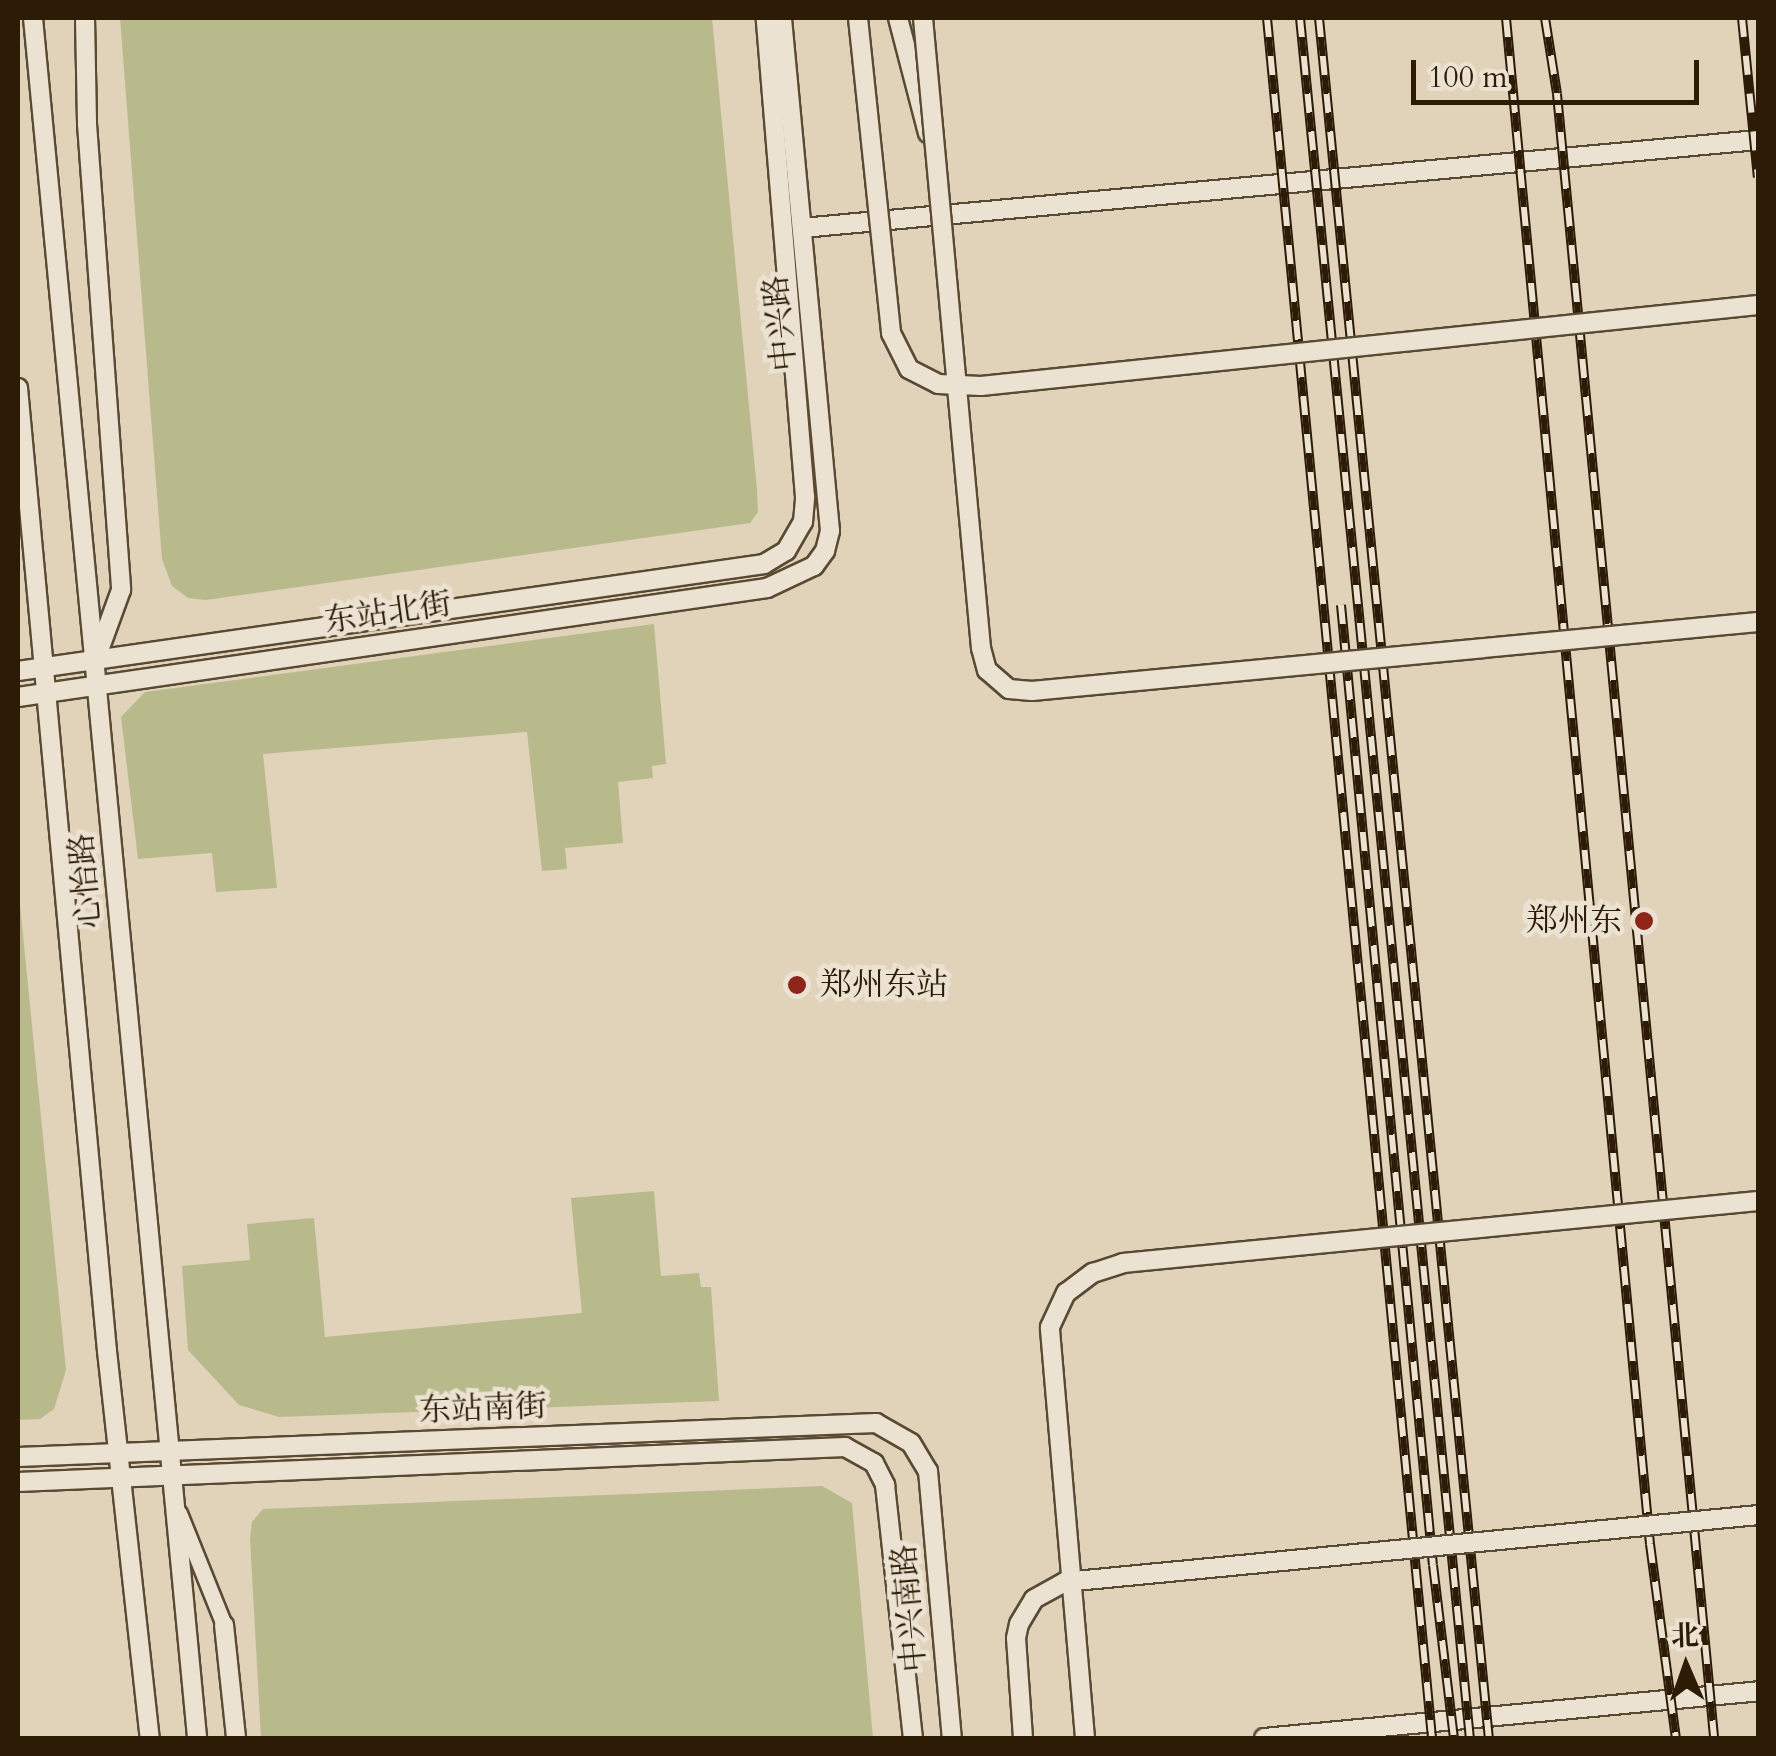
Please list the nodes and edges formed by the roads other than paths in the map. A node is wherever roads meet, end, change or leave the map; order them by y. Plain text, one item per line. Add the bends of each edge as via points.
1 (33, 18) edge
2 (86, 18) edge
3 (766, 18) edge
4 (782, 18) edge
5 (858, 18) edge
6 (898, 18) edge
7 (923, 18) edge
8 (1758, 140) edge
9 (938, 165) junction
10 (802, 228) junction
11 (1758, 305) edge
12 (18, 388) edge
13 (764, 564) joint
14 (767, 588) joint
15 (1758, 622) edge
16 (96, 660) junction
17 (42, 668) junction
18 (18, 672) edge
19 (98, 685) junction
20 (45, 693) junction
21 (18, 697) edge
22 (1758, 1200) edge
23 (170, 1452) junction
24 (119, 1454) junction
25 (18, 1458) edge
26 (928, 1471) joint
27 (172, 1476) junction
28 (121, 1478) junction
29 (18, 1482) edge
30 (885, 1484) joint
31 (175, 1503) junction
32 (1758, 1515) edge
33 (224, 1625) joint
34 (1758, 1690) edge
35 (150, 1738) edge
36 (197, 1738) edge
37 (236, 1738) edge
38 (913, 1738) edge
39 (952, 1738) edge
40 (1023, 1738) edge
41 (1085, 1738) edge
42 (1264, 1738) edge

1 - 16 street, 心怡路
2 - 16 street via 87,124 121,590
3 - 13 street, 中兴路 via 806,497 794,540
4 - 10 street, 中兴路
5 - 11 street, bridge via 890,333 908,368 938,384 981,386
6 - 9 street, bridge
7 - 9 street, bridge
8 - 10 street
9 - 15 street, bridge via 981,648 988,670 1008,689
10 - 14 street, 中兴路 via 830,531 814,566
12 - 17 street, 心怡路
13 - 16 street, 东站北街
14 - 19 street, 东站北街
16 - 17 street, 东站北街
16 - 19 street, 心怡路
17 - 18 street, 东站北街
17 - 20 street, 心怡路
19 - 20 street, 东站北街
19 - 23 street, 心怡路
20 - 21 street, 东站北街
20 - 24 street, 心怡路
22 - 41 street, bridge via 1123,1263 1093,1273 1066,1293 1050,1327
23 - 24 street, 东站南街
23 - 26 street, 东站南街 via 876,1423 912,1442
23 - 27 street, 心怡路
24 - 25 street, 东站南街
24 - 28 street, 心怡路
26 - 39 street, 中兴南路
27 - 28 street, 东站南街
27 - 30 street, 东站南街 via 845,1448 874,1463
27 - 31 street, 心怡路
28 - 29 street, 东站南街
28 - 35 street, 心怡路
30 - 38 street, 中兴南路
31 - 33 street
31 - 36 street, 心怡路
32 - 40 street, bridge via 1065,1582 1034,1599 1016,1638
33 - 37 street
34 - 42 street

